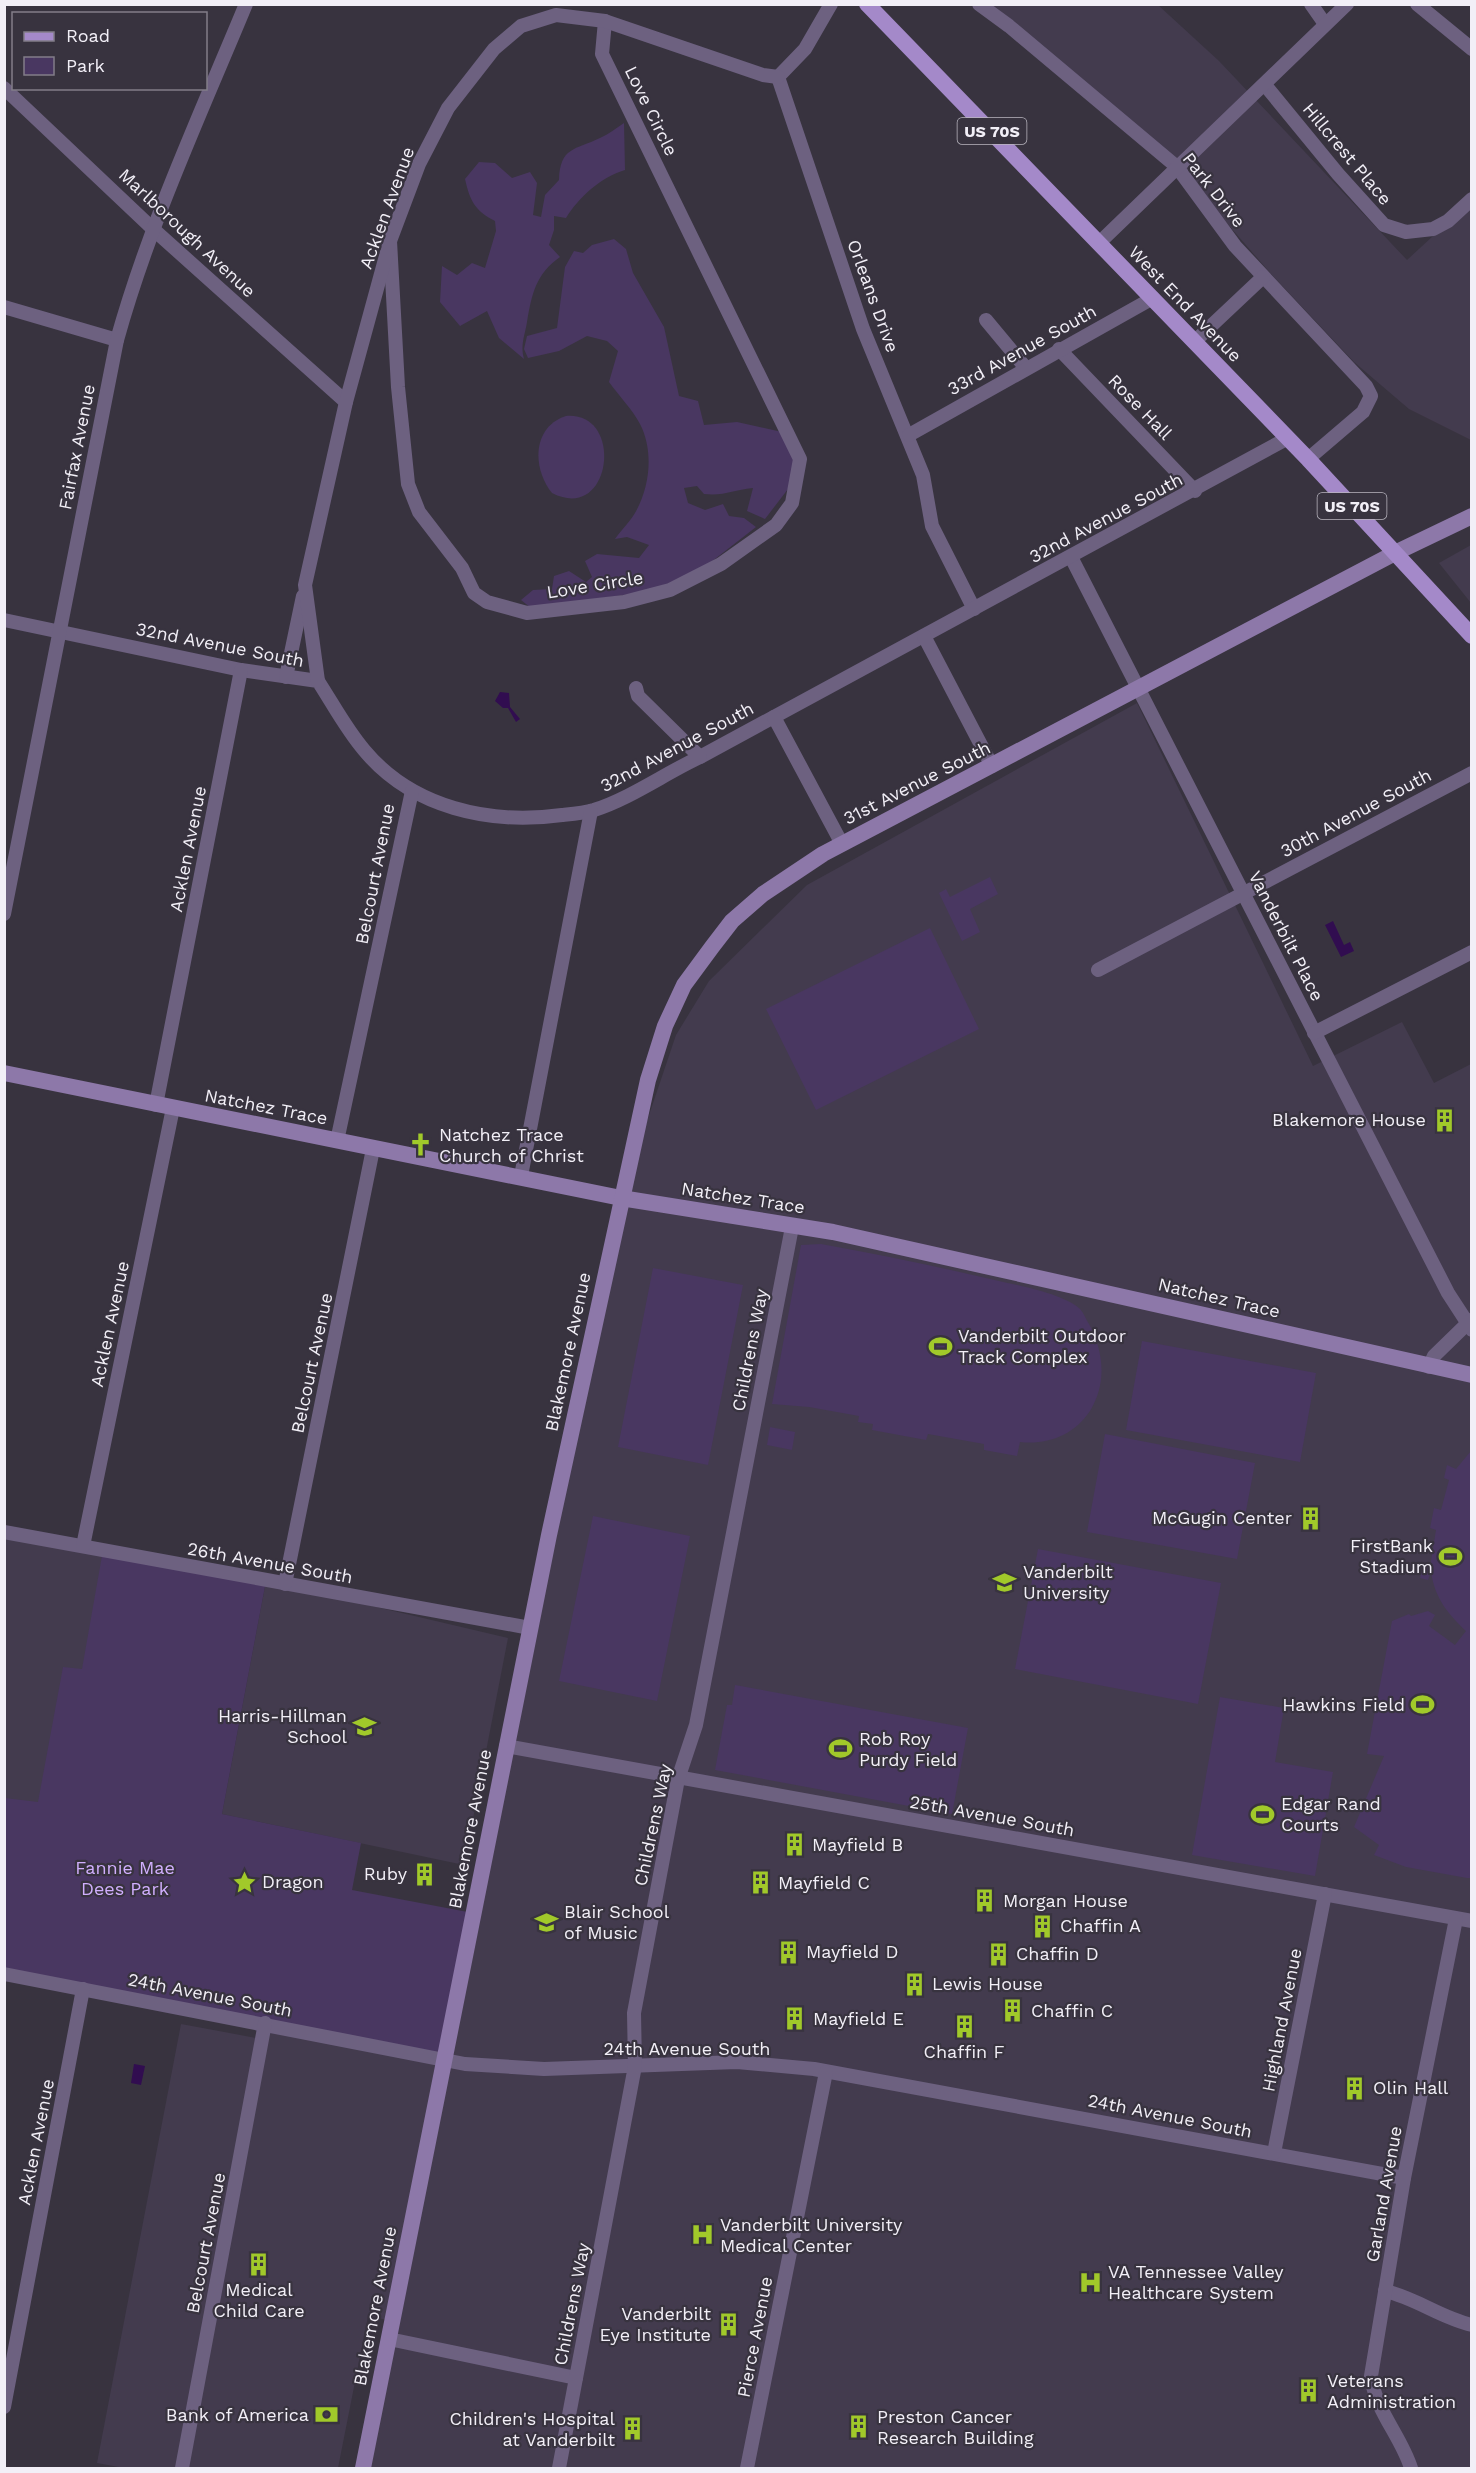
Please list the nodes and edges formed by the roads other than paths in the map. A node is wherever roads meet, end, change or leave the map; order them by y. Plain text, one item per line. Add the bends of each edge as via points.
1 (246, 4) edge
2 (831, 4) edge
3 (867, 4) edge
4 (979, 4) edge
5 (1311, 4) edge
6 (1347, 4) edge
7 (1417, 4) edge
8 (605, 21) junction
9 (1325, 24) junction
10 (1472, 49) edge
11 (778, 77) junction
12 (1265, 85) junction
13 (4, 88) edge
14 (1177, 167) junction
15 (1472, 199) edge
16 (153, 229) junction
17 (390, 241) junction
18 (1099, 243) junction
19 (1263, 277) junction
20 (1153, 298) junction
21 (4, 307) edge
22 (986, 320) dead end
23 (117, 340) junction
24 (1194, 342) junction
25 (1059, 349) junction
26 (1025, 367) junction
27 (346, 402) junction
28 (909, 435) junction
29 (1287, 438) junction
30 (1308, 459) junction
31 (1195, 491) junction
32 (1472, 516) edge
33 (1397, 552) junction
34 (1071, 557) junction
35 (305, 585) junction
36 (974, 609) junction
37 (4, 620) edge
38 (58, 632) junction
39 (924, 636) junction
40 (1472, 636) edge
41 (241, 670) junction
42 (286, 677) junction
43 (318, 681) junction
44 (636, 688) dead end
45 (1139, 689) junction
46 (774, 717) junction
47 (700, 757) junction
48 (992, 766) junction
49 (1472, 773) edge
50 (412, 791) junction
51 (591, 811) junction
52 (842, 844) junction
53 (1243, 892) junction
54 (4, 914) edge
55 (1472, 952) edge
56 (1098, 970) dead end
57 (1314, 1033) junction
58 (4, 1073) edge
59 (164, 1107) junction
60 (337, 1141) junction
61 (373, 1149) junction
62 (521, 1176) junction
63 (621, 1198) junction
64 (792, 1227) junction
65 (1469, 1324) edge
66 (1429, 1367) junction
67 (1472, 1375) edge
68 (4, 1532) edge
69 (83, 1546) junction
70 (285, 1584) junction
71 (530, 1628) junction
72 (506, 1746) junction
73 (678, 1779) junction
74 (1325, 1894) junction
75 (1456, 1919) junction
76 (1472, 1921) edge
77 (4, 1974) edge
78 (83, 1989) junction
79 (265, 2023) junction
80 (444, 2060) junction
81 (635, 2066) junction
82 (826, 2072) junction
83 (1274, 2153) junction
84 (1404, 2178) junction
85 (1385, 2291) junction
86 (1472, 2325) edge
87 (389, 2339) junction
88 (576, 2378) junction
89 (4, 2407) edge
90 (182, 2469) edge
91 (363, 2469) edge
92 (559, 2469) edge
93 (747, 2469) edge
94 (1411, 2469) edge

1 - 16 street, Fairfax Avenue
2 - 11 street via 805,49
3 - 18 main road, West End Avenue / US 70S
4 - 14 street, Park Drive
5 - 9 street
6 - 9 street
7 - 10 street
8 - 11 street, Acklen Avenue
8 - 17 street, Acklen Avenue via 556,15 521,26 494,49 448,108 419,165
8 - 17 street, Love Circle via 602,54 800,459 792,503 776,525 721,564 670,590 624,602 527,613 487,602 474,593 462,567 419,512 408,484
9 - 12 street
11 - 28 street, Orleans Drive via 863,329
12 - 14 street
12 - 15 street, Hillcrest Place via 1384,225 1406,232 1433,229
13 - 16 street, Marlborough Avenue
14 - 18 street
14 - 19 street, Park Drive via 1226,235
16 - 23 street, Fairfax Avenue
16 - 27 street, Marlborough Avenue
17 - 27 street, Acklen Avenue
18 - 20 main road, West End Avenue / US 70S
19 - 24 street
19 - 30 street, Park Drive via 1366,386 1371,396 1363,412
20 - 24 main road, West End Avenue / US 70S
20 - 25 street, 33rd Avenue South
21 - 23 street
22 - 26 street
23 - 38 street, Fairfax Avenue
24 - 29 main road, West End Avenue / US 70S
25 - 26 street, 33rd Avenue South
25 - 31 street, Rose Hall
26 - 28 street, 33rd Avenue South
27 - 35 street, Acklen Avenue
28 - 36 street, Orleans Drive via 923,475 932,526
29 - 30 main road, West End Avenue / US 70S
29 - 31 street, 32nd Avenue South
30 - 33 main road, West End Avenue / US 70S
31 - 34 street, 32nd Avenue South
32 - 33 main road, 31st Avenue South
33 - 40 main road, West End Avenue / US 70S
33 - 45 main road, 31st Avenue South
34 - 36 street, 32nd Avenue South
34 - 45 street, Vanderbilt Place
35 - 42 street, Acklen Avenue
35 - 43 street, Acklen Avenue
36 - 39 street, 32nd Avenue South
37 - 38 street, 32nd Avenue South
38 - 41 street, 32nd Avenue South
38 - 54 street, Fairfax Avenue
39 - 46 street, 32nd Avenue South
39 - 48 street
41 - 42 street, 32nd Avenue South
41 - 59 street, Acklen Avenue
42 - 43 street, 32nd Avenue South
43 - 50 street, 32nd Avenue South via 364,750
44 - 47 street via 639,696
45 - 48 main road, 31st Avenue South
45 - 53 street, Vanderbilt Place
46 - 47 street, 32nd Avenue South
46 - 52 street
47 - 51 street, 32nd Avenue South
48 - 52 main road, 31st Avenue South
49 - 53 street, 30th Avenue South
50 - 51 street, 32nd Avenue South via 460,810 517,820
50 - 60 street, Belcourt Avenue
51 - 62 street
52 - 63 main road, 31st Avenue South via 762,894 732,921 684,986 664,1026
53 - 56 street, 30th Avenue South
53 - 57 street, Vanderbilt Place
55 - 57 street
57 - 65 street, Vanderbilt Place
58 - 59 main road, Natchez Trace
59 - 60 main road, Natchez Trace
59 - 69 street, Acklen Avenue
60 - 61 main road, Natchez Trace
61 - 62 main road, Natchez Trace
61 - 70 street, Belcourt Avenue
62 - 63 main road, Natchez Trace
63 - 64 main road, Natchez Trace
63 - 71 main road, Blakemore Avenue
64 - 66 main road, Natchez Trace via 855,1237
64 - 73 street, Childrens Way via 696,1725
65 - 66 street via 1434,1356
66 - 67 main road, Natchez Trace
68 - 69 street, 26th Avenue South
69 - 70 street, 26th Avenue South
70 - 71 street, 26th Avenue South
71 - 72 main road, Blakemore Avenue
72 - 73 street, 25th Avenue South
72 - 80 main road, Blakemore Avenue
73 - 74 street, 25th Avenue South
73 - 81 street, Childrens Way via 634,2013
74 - 75 street, 25th Avenue South
74 - 83 street, Highland Avenue
75 - 76 street, 25th Avenue South
75 - 84 street, Garland Avenue
77 - 78 street, 24th Avenue South
78 - 79 street, 24th Avenue South
78 - 89 street, Acklen Avenue
79 - 80 street, 24th Avenue South
79 - 90 street, Belcourt Avenue
80 - 81 street, 24th Avenue South via 544,2069
80 - 87 main road, Blakemore Avenue
81 - 82 street, 24th Avenue South via 737,2062
81 - 88 street, Childrens Way
82 - 83 street, 24th Avenue South
82 - 93 street, Pierce Avenue
83 - 84 street, 24th Avenue South
84 - 85 street, Garland Avenue
85 - 86 street
85 - 94 street, Garland Avenue via 1372,2389
87 - 88 street
87 - 91 main road, Blakemore Avenue
88 - 92 street, Childrens Way

